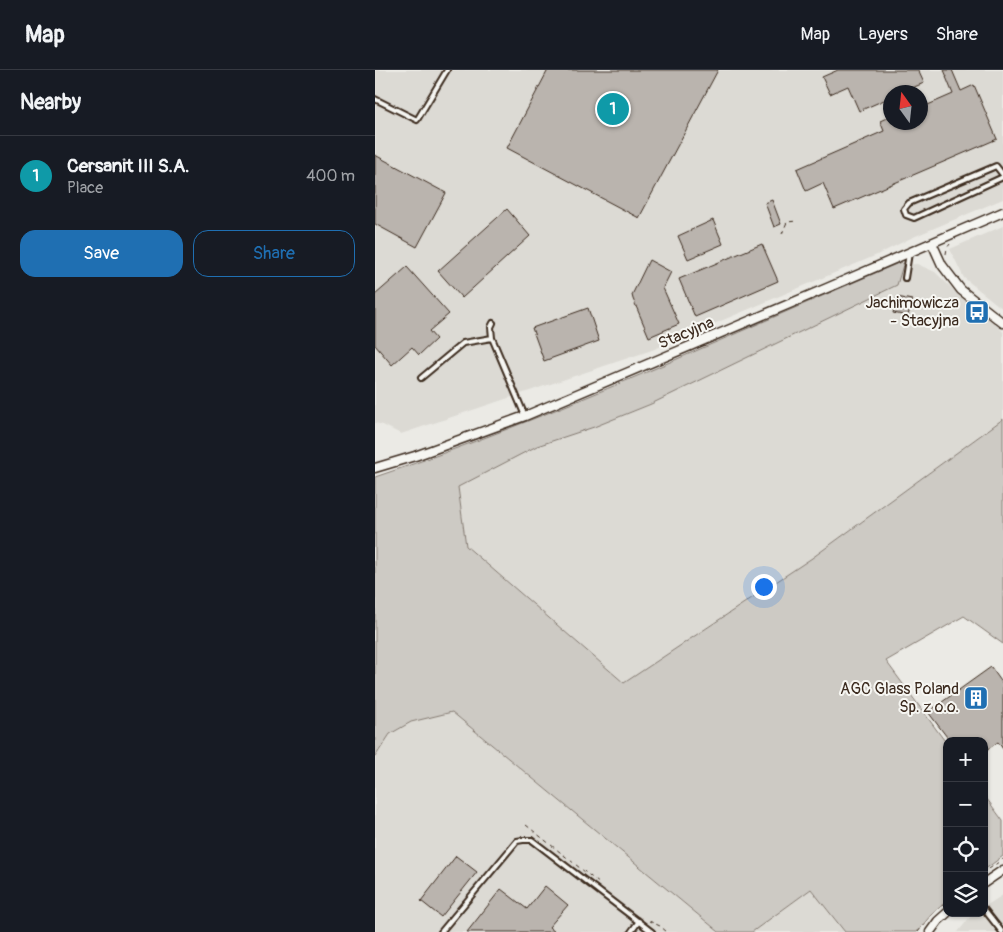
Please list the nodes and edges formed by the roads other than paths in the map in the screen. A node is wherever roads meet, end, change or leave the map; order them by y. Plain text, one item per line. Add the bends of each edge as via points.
1 (447, 70) edge
2 (375, 99) edge
3 (1003, 176) edge
4 (1003, 212) edge
5 (931, 243) junction
6 (909, 253) junction
7 (905, 278) dead end
8 (493, 323) dead end
9 (1003, 323) edge
10 (492, 338) junction
11 (421, 378) dead end
12 (525, 416) junction
13 (375, 468) edge
14 (1003, 870) edge
15 (988, 880) edge
16 (988, 914) edge
17 (943, 916) edge
18 (641, 920) junction
19 (441, 932) edge
20 (631, 932) edge
21 (652, 932) edge
22 (930, 932) edge
23 (1002, 932) edge

1 - 2 lane via 417,120
3 - 3 lane via 914,218 906,215 904,209 909,203 996,166
4 - 5 street, Stacyjna
5 - 6 street, Stacyjna
5 - 9 street via 942,265 961,290
6 - 7 lane
6 - 12 street, Stacyjna
8 - 10 lane
10 - 11 lane via 463,344
10 - 12 lane
12 - 13 street, Stacyjna
14 - 15 street
16 - 23 lane
17 - 22 street
18 - 19 lane via 532,840 523,840 517,841
18 - 20 lane
18 - 21 lane

